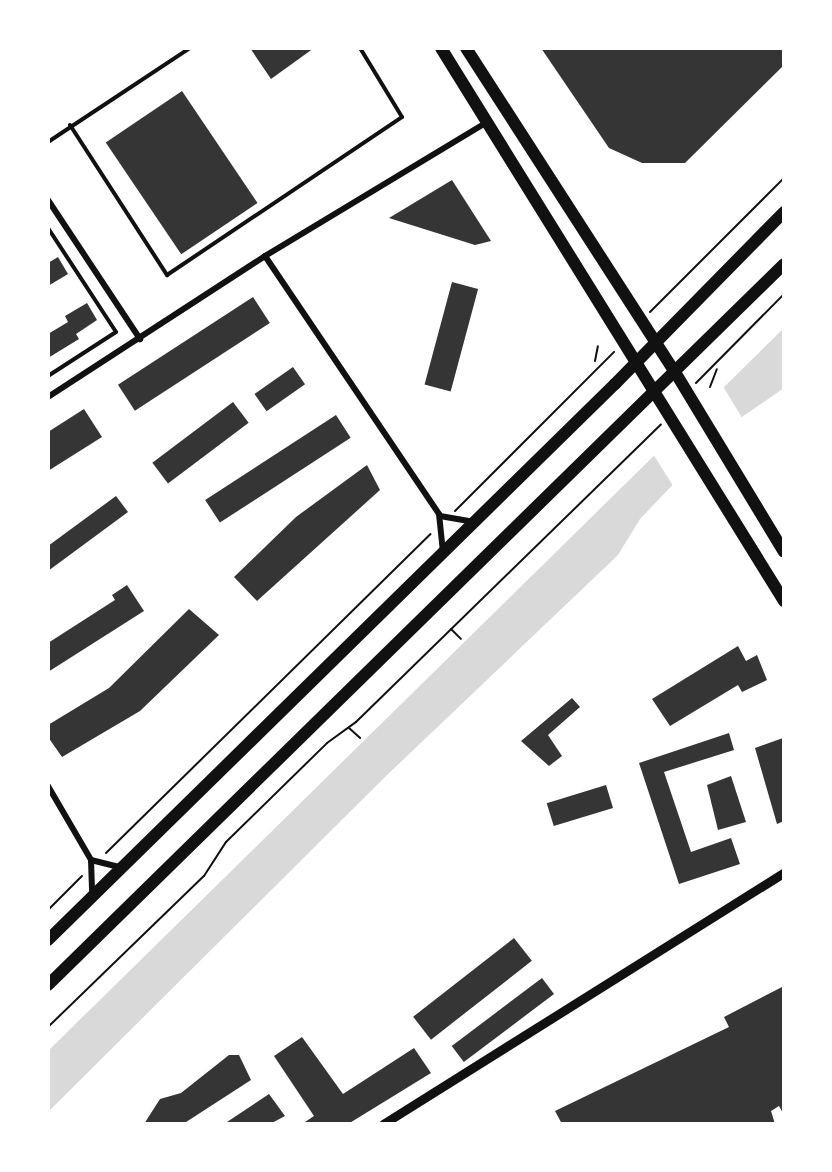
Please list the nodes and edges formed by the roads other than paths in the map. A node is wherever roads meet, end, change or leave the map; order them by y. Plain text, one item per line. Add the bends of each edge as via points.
1 (190, 48) edge
2 (360, 48) edge
3 (441, 48) edge
4 (466, 48) edge
5 (488, 122) junction
6 (70, 125) junction
7 (48, 142) edge
8 (48, 201) edge
9 (784, 212) edge
10 (48, 228) edge
11 (265, 256) junction
12 (784, 264) edge
13 (140, 339) junction
14 (656, 342) junction
15 (637, 362) junction
16 (675, 372) junction
17 (48, 376) edge
18 (654, 391) junction
19 (48, 397) edge
20 (440, 516) junction
21 (474, 522) junction
22 (443, 550) junction
23 (784, 552) edge
24 (784, 601) edge
25 (48, 786) edge
26 (93, 863) junction
27 (123, 868) junction
28 (784, 872) edge
29 (92, 899) junction
30 (48, 940) edge
31 (48, 985) edge
32 (383, 1124) edge

1 - 6 lane
2 - 6 lane via 402,117 167,275
3 - 5 main road
4 - 14 main road
5 - 11 street
5 - 15 main road
6 - 7 lane
8 - 13 street
9 - 14 main road
10 - 17 lane via 116,332
11 - 13 street
11 - 20 street
12 - 16 main road
13 - 19 street
14 - 15 main road
14 - 16 main road
15 - 18 main road
15 - 21 main road
16 - 18 main road
16 - 23 main road
18 - 24 main road
18 - 31 main road
20 - 21 street
20 - 22 street
21 - 22 main road
22 - 27 main road
25 - 26 street
26 - 27 street
26 - 29 street
27 - 29 main road
28 - 32 street
29 - 30 main road

